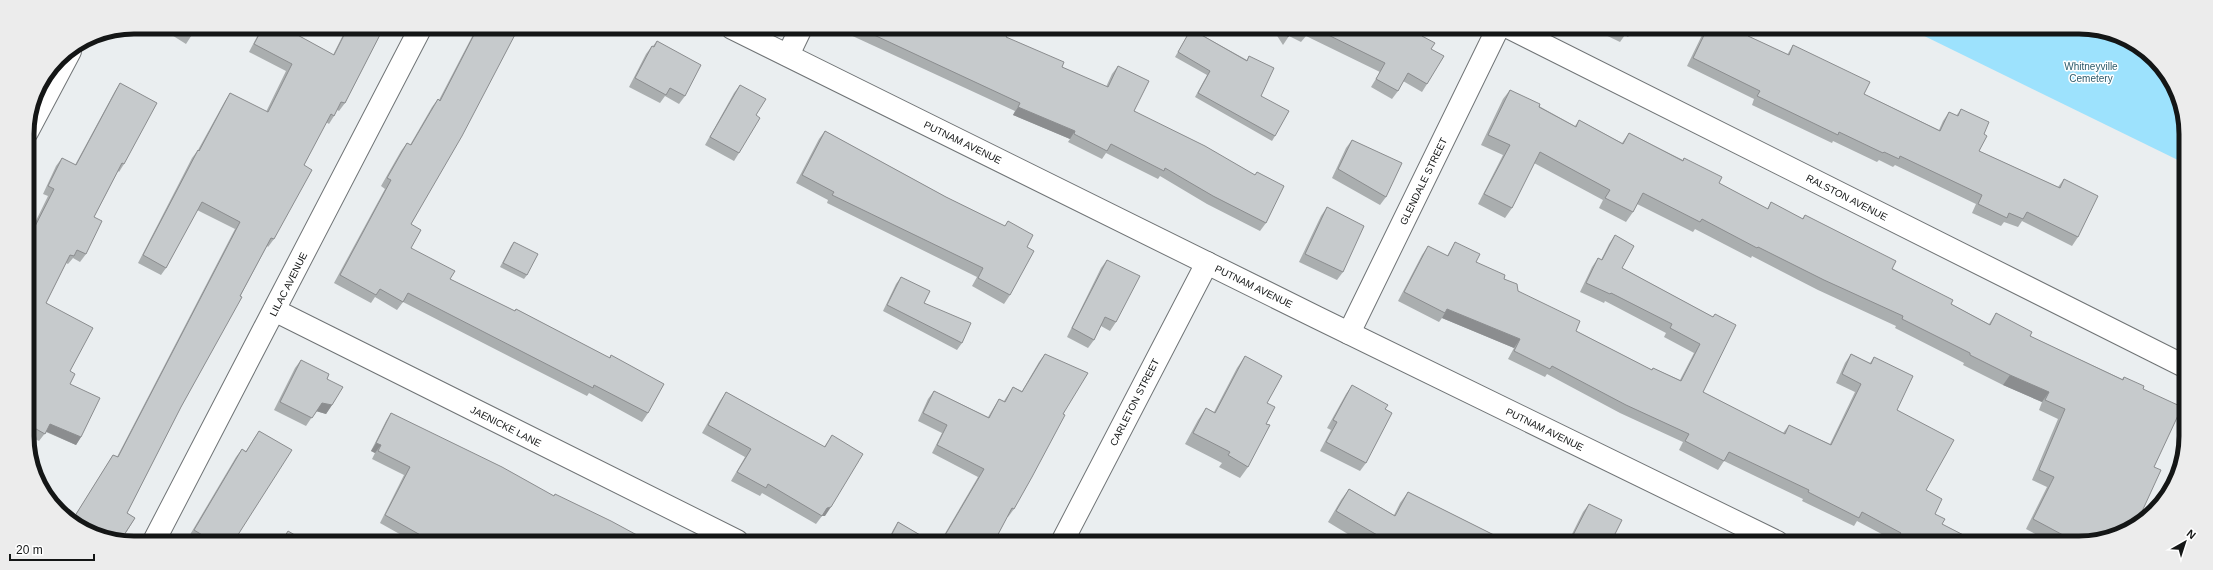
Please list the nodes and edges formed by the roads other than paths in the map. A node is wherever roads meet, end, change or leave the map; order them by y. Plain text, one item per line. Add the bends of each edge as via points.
1 (417, 34) edge
2 (744, 34) edge
3 (798, 34) edge
4 (1495, 34) edge
5 (1522, 34) edge
6 (788, 55) junction
7 (63, 64) edge
8 (36, 115) edge
9 (1207, 263) junction
10 (274, 310) junction
11 (1349, 333) junction
12 (2179, 363) edge
13 (157, 536) edge
14 (725, 536) edge
15 (1065, 536) edge
16 (1765, 536) edge

1 - 10 street, LILAC AVENUE
2 - 6 street, PUTNAM AVENUE
3 - 6 street
4 - 11 street, GLENDALE STREET
5 - 12 street, RALSTON AVENUE
6 - 9 street, PUTNAM AVENUE
7 - 8 street
9 - 11 street, PUTNAM AVENUE
9 - 15 street, CARLETON STREET
10 - 13 street, LILAC AVENUE
10 - 14 street, JAENICKE LANE
11 - 16 street, PUTNAM AVENUE

